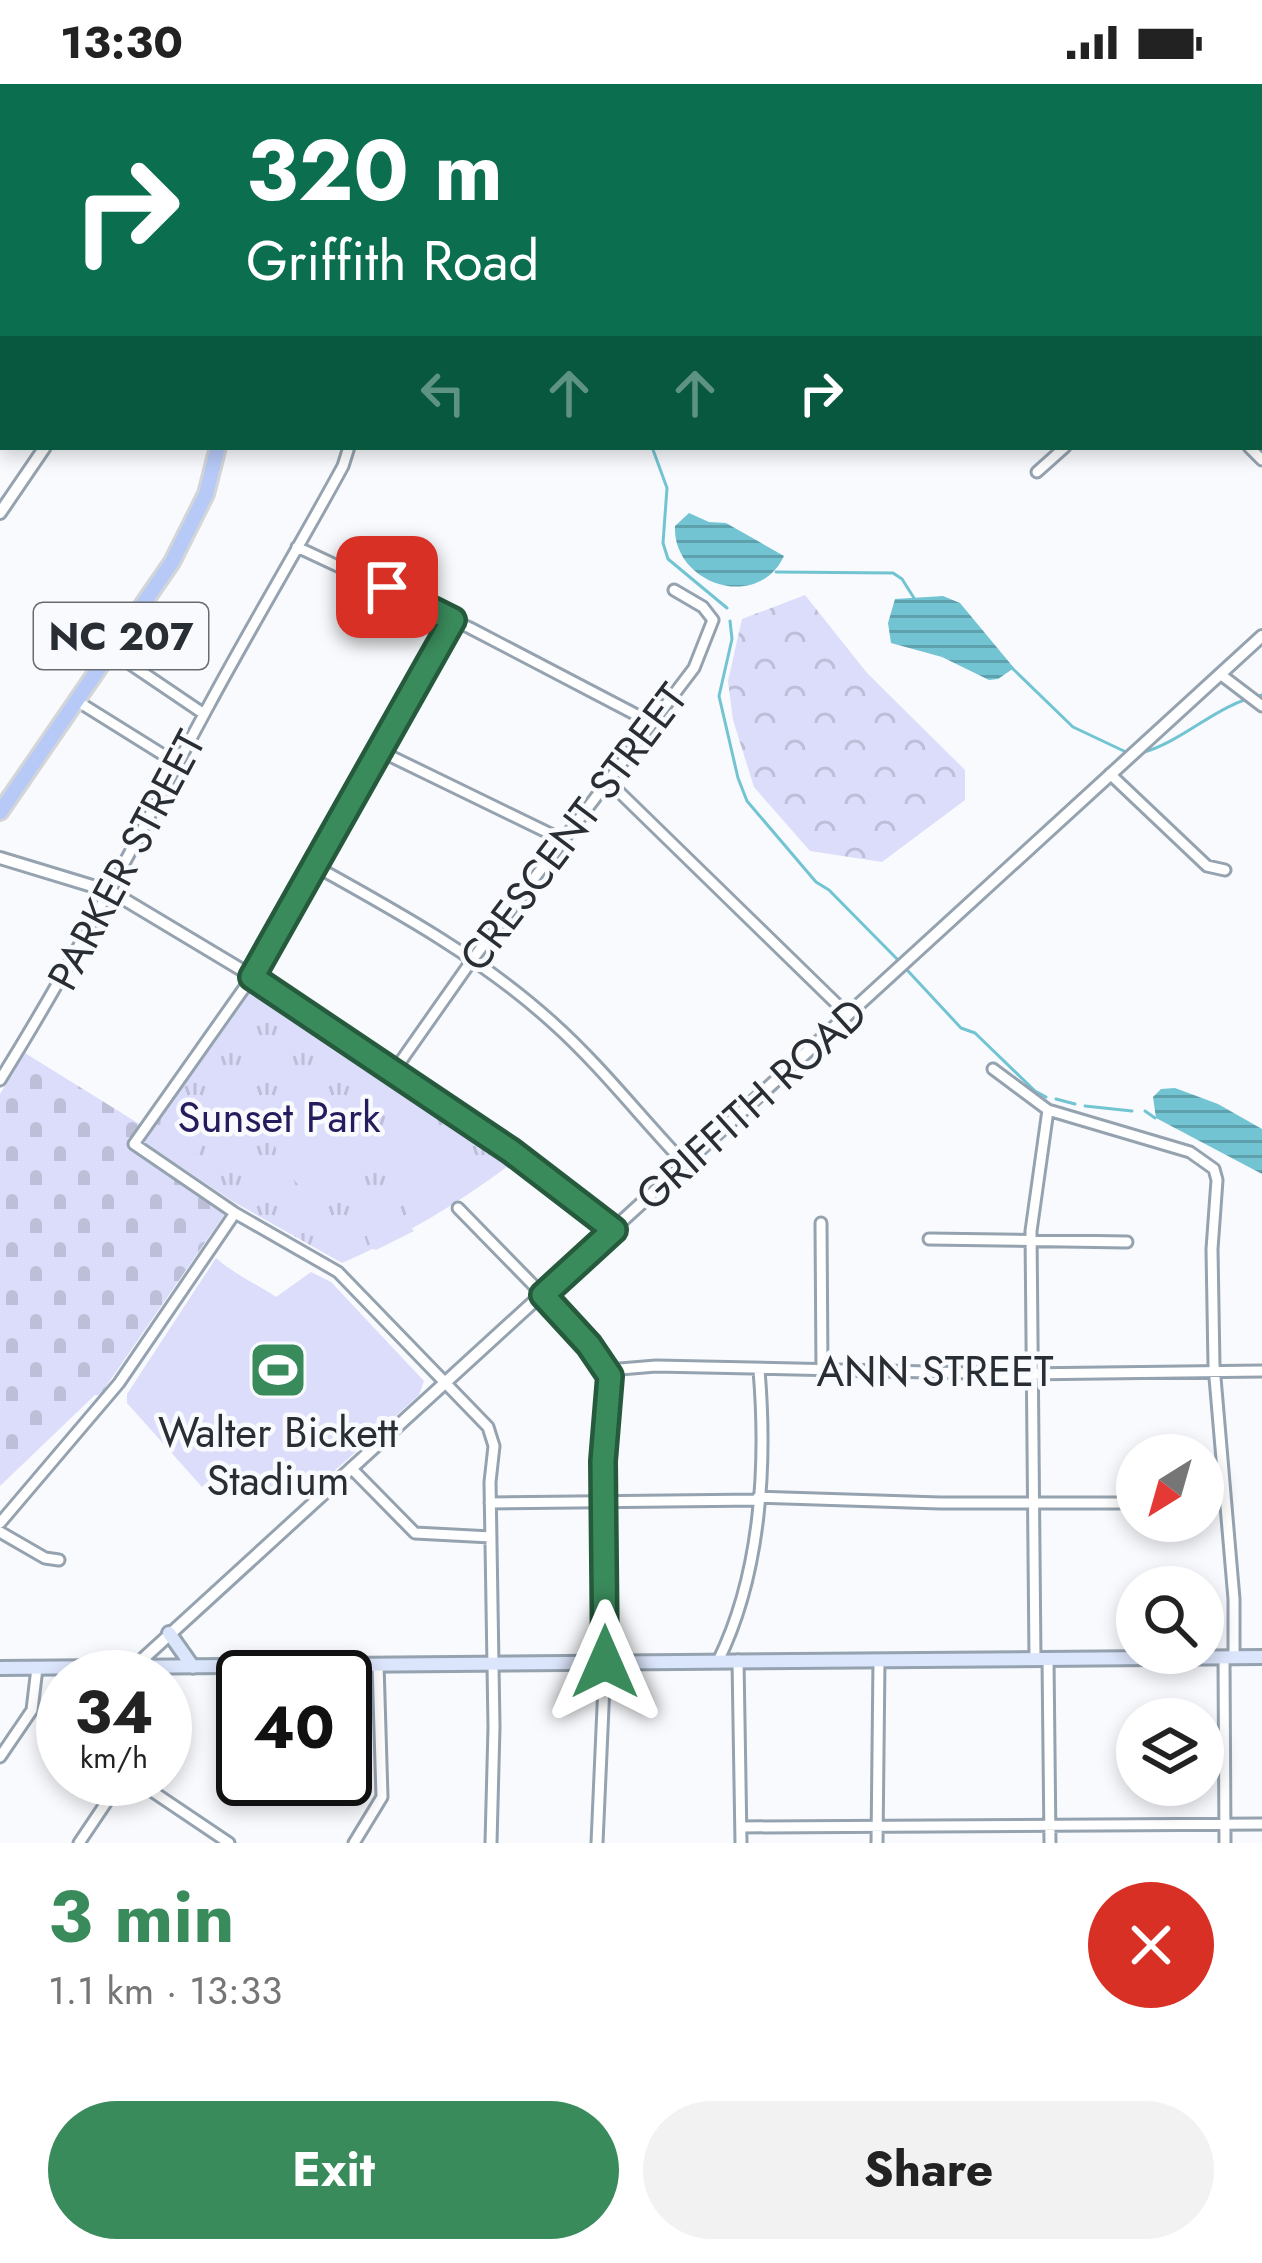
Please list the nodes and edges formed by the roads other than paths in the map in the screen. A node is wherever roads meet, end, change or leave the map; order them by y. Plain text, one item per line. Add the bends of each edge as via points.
1 (43, 450) edge
2 (217, 450) edge
3 (349, 450) edge
4 (1062, 450) edge
5 (1037, 472) dead end
6 (0, 513) edge
7 (297, 547) junction
8 (674, 590) dead end
9 (453, 620) junction
10 (1262, 636) edge
11 (111, 651) junction
12 (1220, 674) junction
13 (77, 700) junction
14 (1262, 706) edge
15 (204, 715) junction
16 (652, 723) junction
17 (382, 752) junction
18 (178, 764) junction
19 (1110, 775) junction
20 (608, 781) junction
21 (0, 812) edge
22 (563, 840) junction
23 (0, 858) edge
24 (315, 866) junction
25 (1225, 870) dead end
26 (112, 892) junction
27 (472, 960) junction
28 (252, 977) junction
29 (848, 1015) junction
30 (993, 1069) dead end
31 (394, 1071) junction
32 (0, 1080) edge
33 (1048, 1110) junction
34 (685, 1165) junction
35 (458, 1208) dead end
36 (235, 1213) junction
37 (821, 1223) dead end
38 (614, 1230) junction
39 (929, 1240) dead end
40 (1031, 1240) junction
41 (1127, 1242) dead end
42 (543, 1295) junction
43 (608, 1370) junction
44 (759, 1370) junction
45 (822, 1370) junction
46 (1215, 1371) junction
47 (1262, 1371) edge
48 (1030, 1373) junction
49 (447, 1383) junction
50 (351, 1468) junction
51 (758, 1498) junction
52 (603, 1500) junction
53 (1031, 1502) junction
54 (490, 1503) junction
55 (1116, 1503) edge
56 (0, 1523) edge
57 (0, 1532) edge
58 (491, 1537) junction
59 (59, 1560) dead end
60 (169, 1633) junction
61 (149, 1650) edge
62 (1262, 1657) edge
63 (1229, 1658) junction
64 (1041, 1659) junction
65 (718, 1660) junction
66 (738, 1660) junction
67 (879, 1660) junction
68 (605, 1662) junction
69 (493, 1663) junction
70 (379, 1664) junction
71 (193, 1667) joint
72 (0, 1668) edge
73 (36, 1668) edge
74 (36, 1676) edge
75 (0, 1757) edge
76 (104, 1806) edge
77 (172, 1806) edge
78 (1225, 1824) junction
79 (1262, 1824) edge
80 (1049, 1825) junction
81 (741, 1827) junction
82 (877, 1827) junction
83 (81, 1839) edge
84 (222, 1841) edge
85 (356, 1842) edge
86 (94, 1843) edge
87 (490, 1843) edge
88 (597, 1843) edge
89 (741, 1843) edge
90 (877, 1843) edge
91 (1050, 1843) edge
92 (1225, 1843) edge

1 - 6 street
2 - 11 main road, NC 207 via 194,522
3 - 7 street, PARKER STREET
4 - 5 street
7 - 9 street
7 - 15 street, PARKER STREET
8 - 16 street, CRESCENT STREET via 713,620 694,668
9 - 16 street
9 - 17 street
10 - 12 street, GRIFFITH ROAD
11 - 13 main road, NC 207
11 - 15 street
12 - 14 street
12 - 19 street, GRIFFITH ROAD
13 - 18 street
13 - 21 main road, NC 207
15 - 18 street, PARKER STREET
16 - 20 street, CRESCENT STREET
17 - 22 street
17 - 24 street
18 - 26 street, PARKER STREET
19 - 25 street via 1207,866
19 - 29 street, GRIFFITH ROAD
20 - 22 street, CRESCENT STREET
20 - 29 street
22 - 27 street, CRESCENT STREET
23 - 26 street
24 - 27 street
24 - 28 street
26 - 28 street
26 - 32 street, PARKER STREET
27 - 31 street, CRESCENT STREET
27 - 34 street via 576,1044
28 - 31 street
28 - 36 street via 134,1144
29 - 34 street, GRIFFITH ROAD
30 - 33 street
31 - 38 street
33 - 40 street
33 - 46 street via 1211,1164
34 - 38 street, GRIFFITH ROAD
35 - 42 street
36 - 49 street via 338,1272
36 - 56 street via 119,1383
37 - 45 street
38 - 42 street, GRIFFITH ROAD
39 - 40 street
40 - 41 street
40 - 48 street
42 - 43 street
42 - 49 street, GRIFFITH ROAD
43 - 44 street, ANN STREET
43 - 52 street
44 - 45 street, ANN STREET
44 - 51 street
45 - 48 street, ANN STREET
46 - 47 street, ANN STREET
46 - 48 street, ANN STREET
46 - 63 street via 1230,1536
48 - 53 street
49 - 50 street, GRIFFITH ROAD
49 - 54 street via 492,1436
50 - 58 street via 415,1532
50 - 60 street, GRIFFITH ROAD
51 - 52 street
51 - 53 street
51 - 65 street via 743,1600
52 - 54 street
52 - 68 street
53 - 55 street
53 - 64 street
54 - 58 street
57 - 59 street
58 - 69 street
60 - 61 street, GRIFFITH ROAD
60 - 71 main road
62 - 63 main road
63 - 64 main road
63 - 78 street
64 - 67 main road
64 - 80 street
65 - 66 main road
65 - 68 main road
66 - 67 main road
66 - 81 street
67 - 82 street
68 - 69 main road
68 - 88 street
69 - 70 main road
69 - 87 street
70 - 71 main road
70 - 85 street via 382,1797
72 - 73 main road
74 - 75 street via 32,1710
76 - 83 street
77 - 84 street
78 - 79 street
78 - 80 street
78 - 92 street
80 - 82 street
80 - 91 street
81 - 82 street
81 - 89 street
82 - 90 street
83 - 86 street

